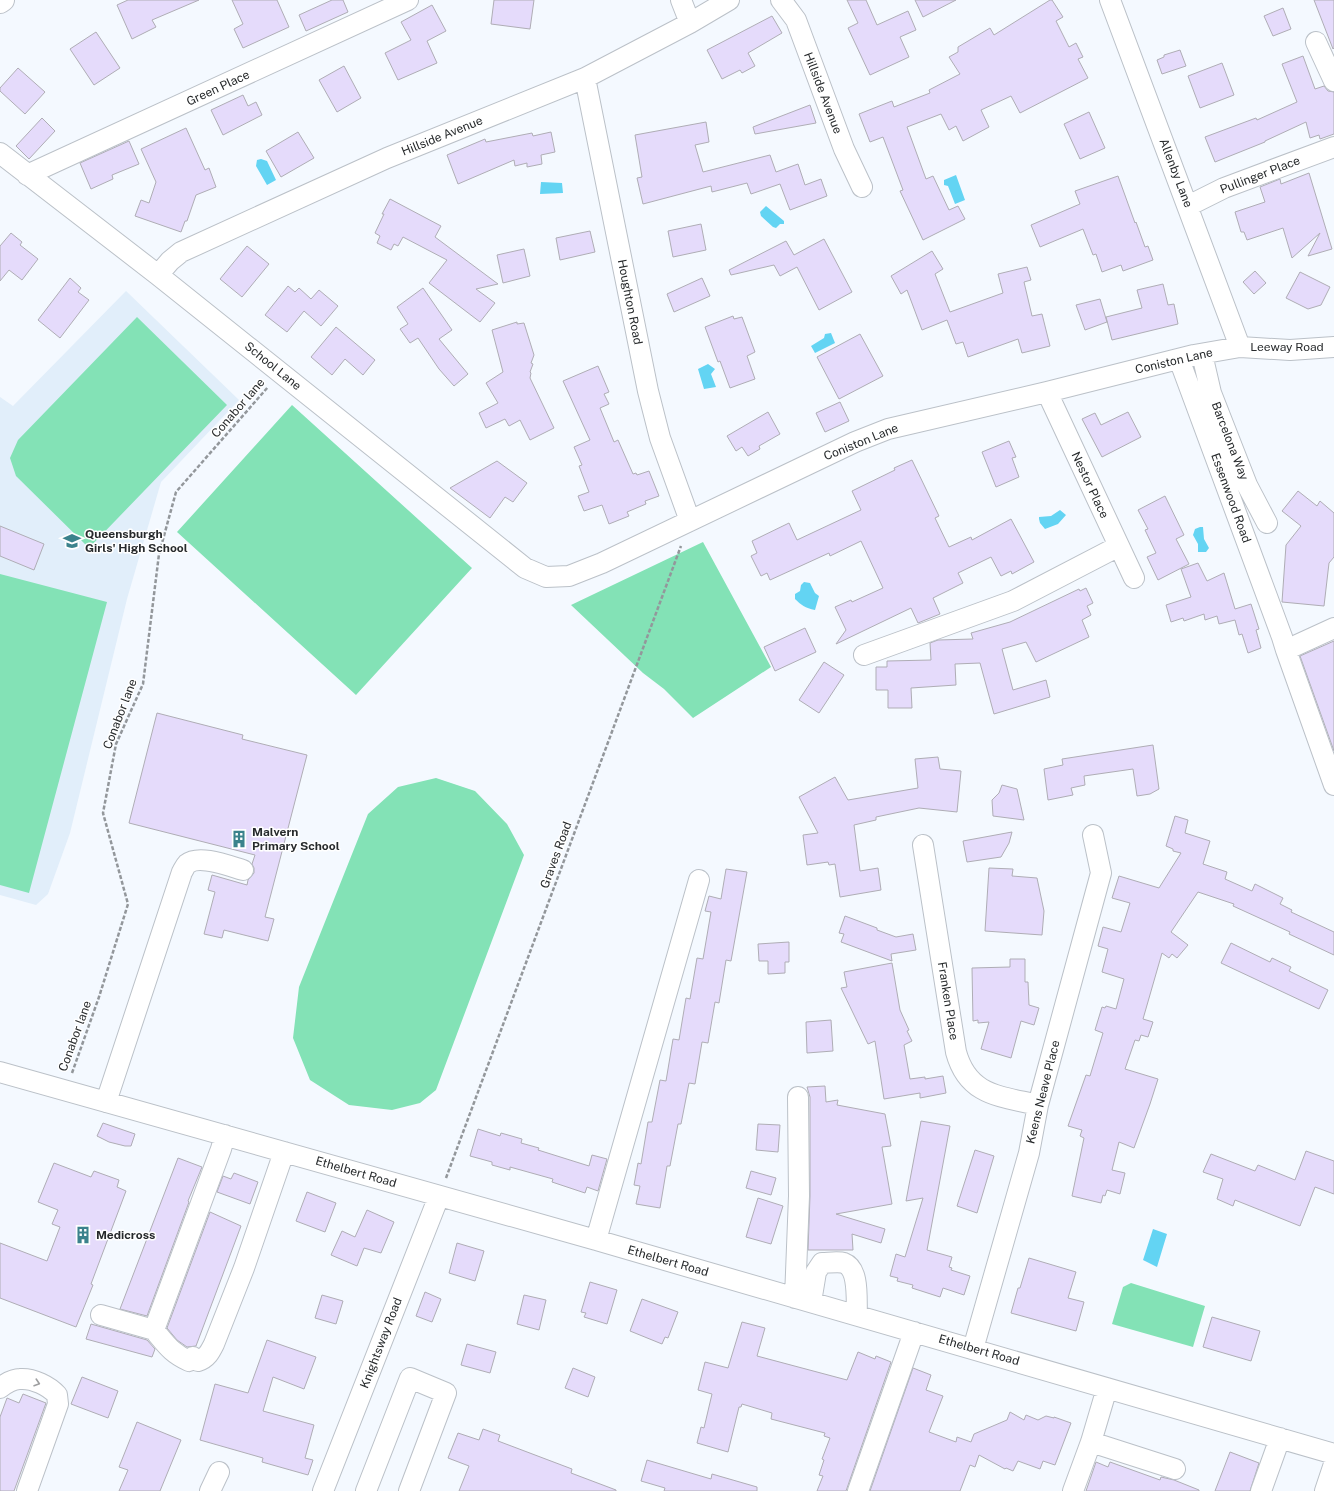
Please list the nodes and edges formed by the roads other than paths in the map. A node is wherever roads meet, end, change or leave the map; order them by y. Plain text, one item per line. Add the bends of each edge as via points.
1 (3, 0) edge
2 (408, 0) edge
3 (681, 0) edge
4 (729, 0) edge
5 (781, 0) edge
6 (1110, 0) edge
7 (0, 2) edge
8 (690, 23) junction
9 (1316, 42) dead end
10 (585, 78) junction
11 (1334, 82) edge
12 (1334, 147) edge
13 (0, 153) edge
14 (27, 175) junction
15 (862, 187) dead end
16 (1188, 206) junction
17 (158, 276) junction
18 (1240, 347) junction
19 (1334, 347) edge
20 (1202, 354) junction
21 (1179, 359) junction
22 (1047, 392) junction
23 (690, 521) junction
24 (1267, 523) dead end
25 (1119, 546) junction
26 (546, 577) joint
27 (1134, 578) dead end
28 (1334, 628) edge
29 (1284, 643) junction
30 (864, 655) dead end
31 (1334, 784) edge
32 (1093, 835) dead end
33 (923, 845) dead end
34 (243, 870) dead end
35 (699, 880) dead end
36 (0, 1072) edge
37 (798, 1097) dead end
38 (106, 1102) junction
39 (1038, 1105) junction
40 (225, 1135) junction
41 (284, 1152) junction
42 (439, 1196) junction
43 (596, 1240) junction
44 (803, 1300) junction
45 (101, 1315) dead end
46 (857, 1315) junction
47 (154, 1330) junction
48 (914, 1332) junction
49 (973, 1349) junction
50 (0, 1388) edge
51 (1107, 1388) junction
52 (1280, 1438) junction
53 (1091, 1442) junction
54 (1334, 1454) edge
55 (1334, 1464) edge
56 (1175, 1469) dead end
57 (219, 1472) dead end
58 (27, 1491) edge
59 (210, 1491) edge
60 (323, 1491) edge
61 (366, 1491) edge
62 (409, 1491) edge
63 (858, 1491) edge
64 (1073, 1491) edge
65 (1261, 1491) edge
66 (1325, 1491) edge

1 - 7 main road
2 - 14 street, Green Place
3 - 8 street
4 - 8 street, Hillside Avenue
5 - 15 street, Hillside Avenue via 796,20 844,150
6 - 16 street, Allenby Lane
8 - 10 street, Hillside Avenue
9 - 11 street
10 - 17 street, Hillside Avenue via 387,158 188,248 170,261
10 - 23 street, Houghton Road via 648,391 660,438
12 - 16 street, Pullinger Place via 1224,188
13 - 14 street, School Lane
14 - 17 street, School Lane
16 - 18 street, Allenby Lane
17 - 26 street, School Lane via 525,568
18 - 19 street, Leeway Road via 1290,350
18 - 20 street, Coniston Lane
20 - 21 street, Coniston Lane
20 - 24 street, Barcelona Way via 1214,400 1247,486
21 - 22 street, Coniston Lane
21 - 29 street, Essenwood Road
22 - 23 street, Coniston Lane via 888,429 855,442
22 - 25 street, Nestor Place
23 - 26 street, Coniston Lane via 569,576
25 - 27 street, Nestor Place
25 - 30 street via 1013,601
28 - 29 street
29 - 31 street, Essenwood Road
32 - 39 street, Keens Neave Place via 1101,873
33 - 39 street, Franken Place via 960,1066 976,1086 990,1094
34 - 38 street via 202,859 186,865
35 - 43 street
36 - 38 street, Ethelbert Road
37 - 44 street
38 - 40 street, Ethelbert Road
39 - 49 street, Keens Neave Place via 1029,1153
40 - 41 street, Ethelbert Road
40 - 47 street
41 - 42 street, Ethelbert Road
41 - 47 street via 244,1268 210,1354 204,1360 198,1361 193,1357 189,1361 184,1359 172,1352
42 - 43 street, Ethelbert Road
42 - 60 street, Knightsway Road
43 - 44 street, Ethelbert Road
44 - 46 street, Ethelbert Road
44 - 46 street via 822,1263 843,1263 850,1268 855,1277
45 - 47 street
46 - 48 street, Ethelbert Road
48 - 49 street, Ethelbert Road
48 - 63 street
49 - 51 street, Ethelbert Road
50 -> 58 street via 20,1379 47,1386 57,1395 58,1404
51 - 52 street, Ethelbert Road
51 - 53 street
52 - 54 street, Ethelbert Road
52 - 65 street
53 - 56 street
53 - 64 street
55 - 66 street
57 - 59 street
61 - 62 street via 410,1378 446,1393

